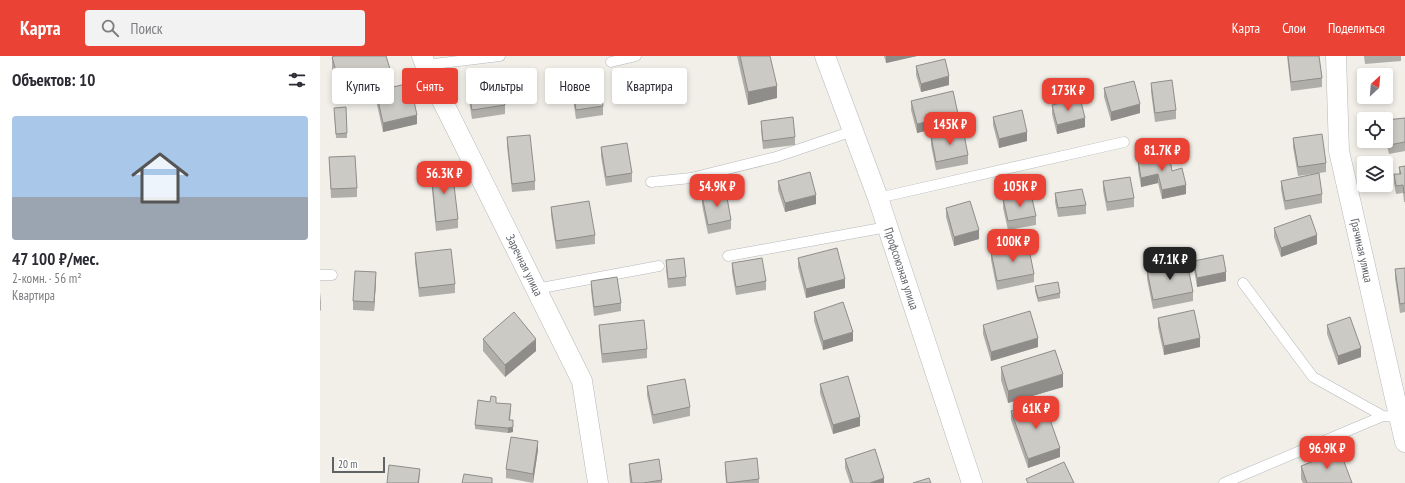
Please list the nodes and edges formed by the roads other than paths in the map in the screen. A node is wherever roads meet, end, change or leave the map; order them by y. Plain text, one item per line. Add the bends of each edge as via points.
1 (500, 56) edge
2 (636, 56) edge
3 (825, 56) edge
4 (1336, 56) edge
5 (424, 60) edge
6 (611, 62) dead end
7 (853, 131) junction
8 (1124, 142) dead end
9 (651, 182) dead end
10 (878, 198) junction
11 (887, 227) junction
12 (728, 256) dead end
13 (659, 266) dead end
14 (320, 275) edge
15 (332, 275) dead end
16 (1243, 283) dead end
17 (536, 290) junction
18 (1392, 417) junction
19 (1405, 442) edge
20 (598, 483) edge
21 (972, 483) edge
22 (1224, 483) edge

1 - 5 lane
2 - 6 lane
3 - 7 street, Профсоюзная улица
4 - 18 street, Грачиная улица via 1339,151
5 - 17 street, Заречная улица
7 - 9 lane via 769,159 690,178
7 - 10 street, Профсоюзная улица
8 - 10 lane
10 - 11 street, Профсоюзная улица
11 - 12 lane
11 - 21 street, Профсоюзная улица
13 - 17 lane
14 - 15 lane
16 - 18 lane via 1313,376
17 - 20 street, Заречная улица via 582,381
18 - 19 street, Грачиная улица
18 - 22 lane

